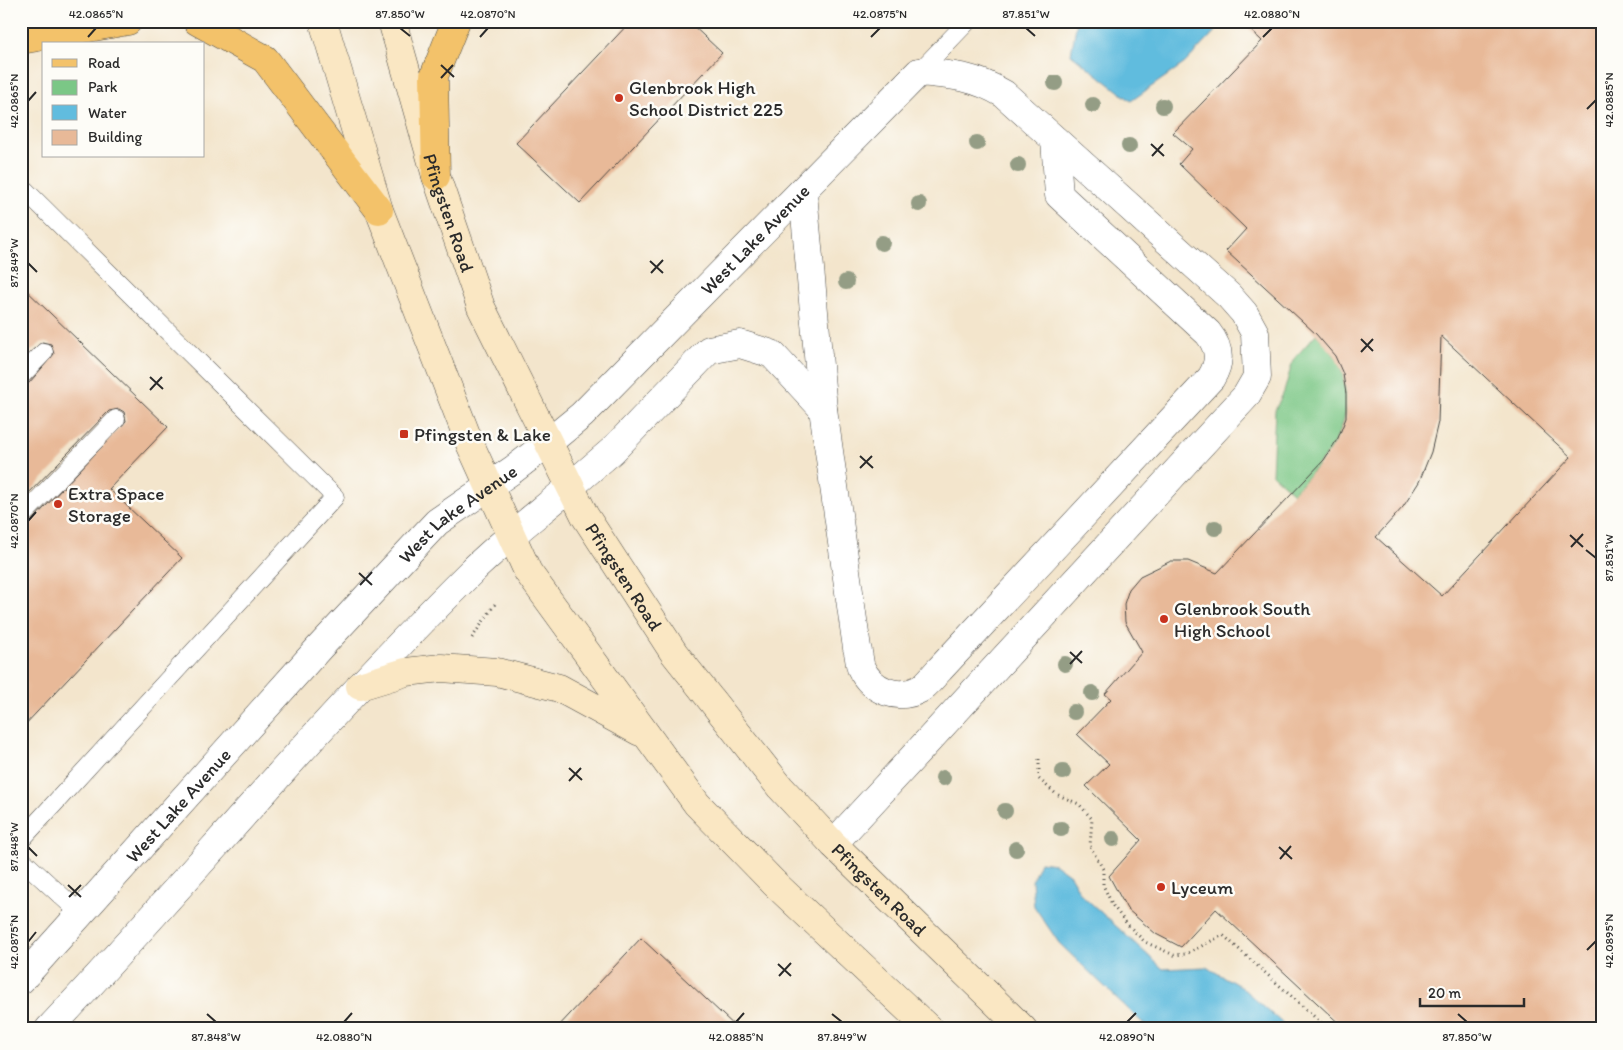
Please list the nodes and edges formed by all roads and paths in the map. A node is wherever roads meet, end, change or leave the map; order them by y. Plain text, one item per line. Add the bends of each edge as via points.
1 (128, 21) edge
2 (196, 21) edge
3 (323, 21) edge
4 (392, 21) edge
5 (456, 21) edge
6 (968, 21) edge
7 (21, 40) edge
8 (919, 72) junction
9 (1055, 140) junction
10 (436, 176) junction
11 (21, 186) edge
12 (803, 193) junction
13 (379, 210) junction
14 (44, 352) dead end
15 (21, 376) edge
16 (823, 409) junction
17 (116, 419) dead end
18 (549, 442) junction
19 (490, 486) junction
20 (570, 486) junction
21 (21, 517) edge
22 (512, 536) junction
23 (494, 604) dead end
24 (471, 640) dead end
25 (360, 686) junction
26 (645, 734) junction
27 (1039, 759) dead end
28 (21, 840) edge
29 (833, 844) junction
30 (21, 859) edge
31 (80, 913) junction
32 (21, 980) edge
33 (49, 1029) edge
34 (929, 1029) edge
35 (1023, 1029) edge
36 (1328, 1029) edge

1 - 7 main road
2 - 13 main road via 265,59
3 - 13 main road
4 - 10 main road, Pfingsten Road
5 - 10 main road via 434,76
6 - 8 lane
8 - 9 street via 962,75 985,82 1004,94
8 - 12 street, West Lake Avenue
9 - 16 street via 1059,195 1208,333 1217,345 1217,368 940,669 921,688 902,695 885,692 871,682 861,668
9 - 29 street via 1244,313 1255,333 1257,377 1246,396
10 - 18 main road, Pfingsten Road via 481,307
11 - 28 lane via 335,497
12 - 16 street
12 - 18 street, West Lake Avenue via 582,415
13 - 19 main road via 428,341
14 - 15 lane
16 - 20 street via 772,354 740,344 709,350 613,450
17 - 21 lane
18 - 19 street, West Lake Avenue
18 - 20 main road, Pfingsten Road
19 - 22 main road
19 - 31 street, West Lake Avenue via 431,529 312,655
20 - 22 street
20 - 29 main road, Pfingsten Road via 674,653 774,780
22 - 25 street via 472,571
22 - 26 main road via 528,572
23 - 24 path
25 - 26 main road via 406,672 441,668 497,672 559,688
25 - 33 street
26 - 34 main road via 697,804 774,883
27 - 36 path via 1039,779 1056,794 1079,804 1092,819 1090,846 1103,869 1104,885 1113,906 1139,936 1174,955 1186,954 1223,936
29 - 35 main road, Pfingsten Road
30 - 31 lane
31 - 32 street, West Lake Avenue

